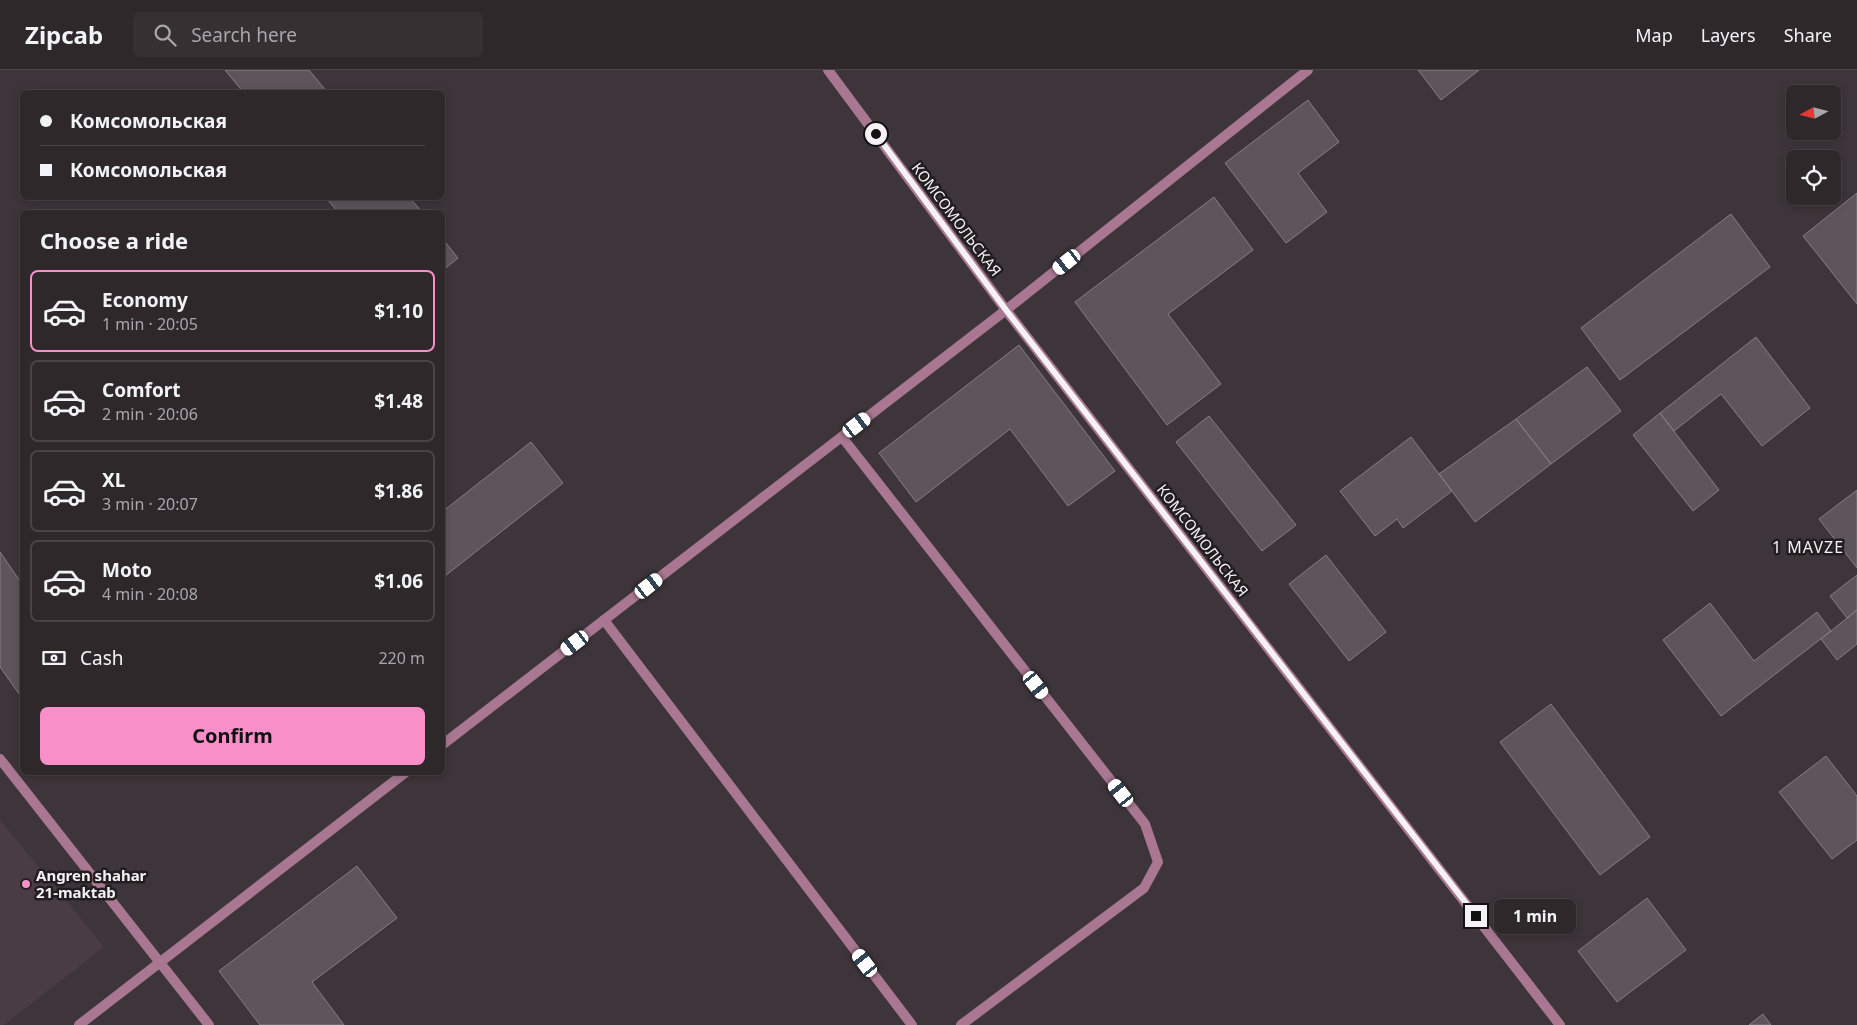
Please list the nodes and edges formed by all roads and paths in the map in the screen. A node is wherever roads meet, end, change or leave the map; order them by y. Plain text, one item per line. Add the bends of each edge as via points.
1 (828, 70) edge
2 (1308, 70) edge
3 (1006, 310) junction
4 (842, 437) junction
5 (604, 620) junction
6 (445, 743) edge
7 (0, 759) edge
8 (402, 775) edge
9 (161, 962) junction
10 (79, 1025) edge
11 (209, 1025) edge
12 (912, 1025) edge
13 (961, 1025) edge
14 (1560, 1025) edge

1 - 3 street, КОМСОМОЛЬСКАЯ
2 - 3 street
3 - 4 street
3 - 14 street, КОМСОМОЛЬСКАЯ
4 - 5 street
4 - 13 street via 1145,824 1158,862 1144,888
5 - 6 street
5 - 12 street
7 - 9 street
8 - 9 street
9 - 10 street
9 - 11 street

